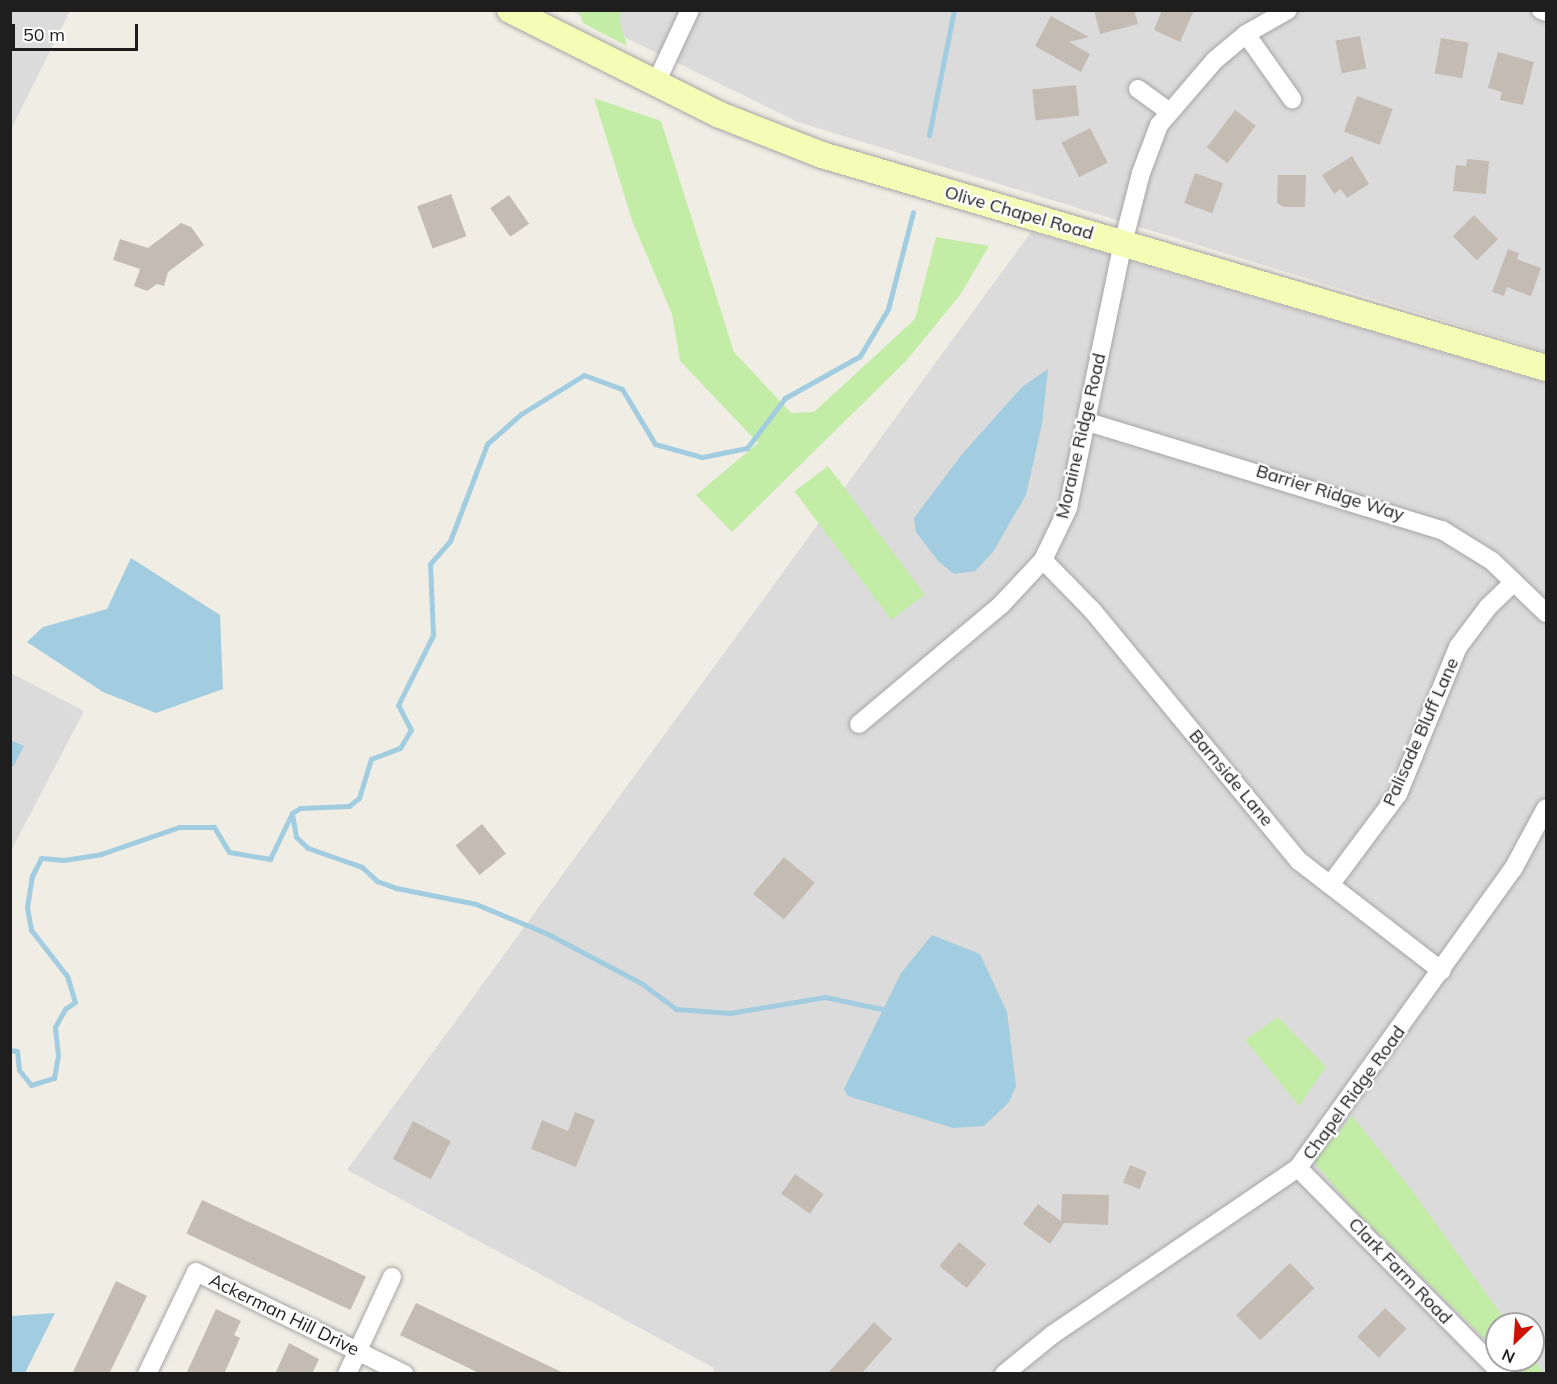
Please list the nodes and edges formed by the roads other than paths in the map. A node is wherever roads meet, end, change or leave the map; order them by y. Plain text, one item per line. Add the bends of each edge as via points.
1 (510, 10) edge
2 (690, 10) edge
3 (1288, 10) edge
4 (1541, 10) edge
5 (1546, 12) edge
6 (1246, 34) junction
7 (655, 85) junction
8 (1138, 88) dead end
9 (1292, 99) dead end
10 (1168, 111) junction
11 (1123, 243) junction
12 (1546, 368) edge
13 (1088, 422) junction
14 (1043, 560) junction
15 (1514, 582) junction
16 (1546, 613) edge
17 (859, 724) dead end
18 (1546, 808) edge
19 (1330, 885) junction
20 (1442, 971) junction
21 (1298, 1168) junction
22 (392, 1277) dead end
23 (357, 1350) junction
24 (147, 1374) edge
25 (347, 1374) edge
26 (404, 1374) edge
27 (1004, 1374) edge
28 (1502, 1374) edge

1 - 7 main road, Olive Chapel Road
2 - 7 street
3 - 6 street, Moraine Ridge Road
4 - 5 street
6 - 9 street
6 - 10 street, Moraine Ridge Road via 1215,60
7 - 11 main road, Olive Chapel Road via 822,155
8 - 10 street
10 - 11 street, Moraine Ridge Road via 1141,173
11 - 12 main road, Olive Chapel Road
11 - 13 street, Moraine Ridge Road
13 - 14 street, Moraine Ridge Road via 1068,508
13 - 15 street, Barrier Ridge Way via 1442,530 1470,545
14 - 17 street, Moraine Ridge Road via 1001,605
14 - 19 street, Barnside Lane via 1092,610 1299,861
15 - 16 street, Barrier Ridge Way
15 - 19 street, Palisade Bluff Lane via 1488,607 1458,647 1398,794
18 - 20 street, Chapel Ridge Road via 1526,848
19 - 20 street, Barnside Lane
20 - 21 street, Chapel Ridge Road
21 - 27 street, Chapel Ridge Road via 1052,1335
21 - 28 street, Clark Farm Road
22 - 23 street
23 - 24 street, Ackerman Hill Drive via 196,1272
23 - 25 street
23 - 26 street, Ackerman Hill Drive

